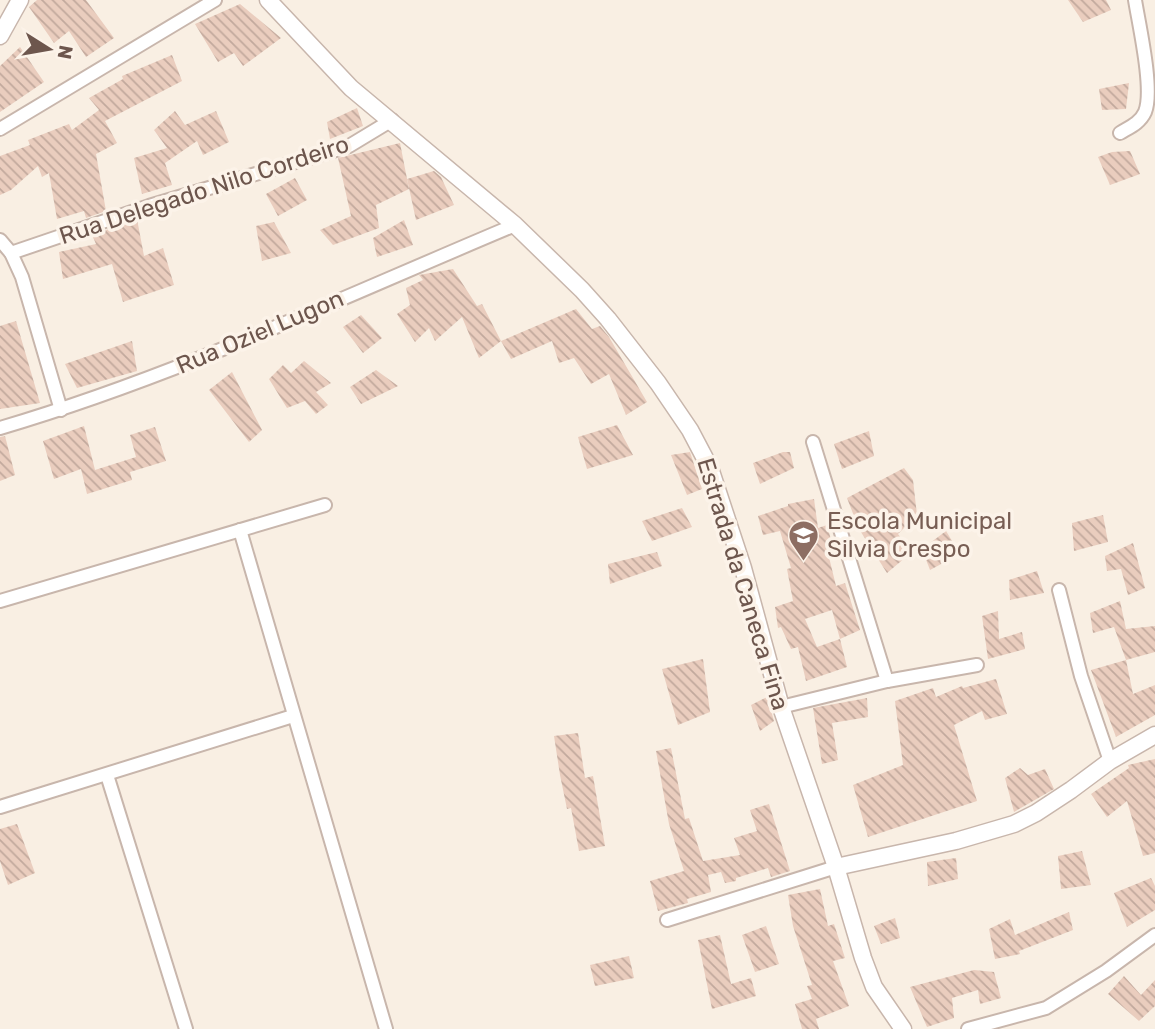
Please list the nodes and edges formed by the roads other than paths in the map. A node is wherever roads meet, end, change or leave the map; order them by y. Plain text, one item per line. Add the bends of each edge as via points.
1 (20, 0) edge
2 (215, 0) edge
3 (268, 0) edge
4 (1135, 0) edge
5 (0, 36) edge
6 (392, 120) junction
7 (0, 130) edge
8 (1120, 133) dead end
9 (515, 225) junction
10 (0, 240) edge
11 (11, 253) junction
12 (61, 410) junction
13 (0, 428) edge
14 (813, 442) dead end
15 (324, 505) dead end
16 (240, 530) junction
17 (1059, 590) dead end
18 (0, 601) edge
19 (977, 665) dead end
20 (887, 681) junction
21 (781, 707) junction
22 (293, 716) junction
23 (1155, 735) edge
24 (1110, 761) junction
25 (107, 775) junction
26 (0, 807) edge
27 (836, 867) junction
28 (667, 920) dead end
29 (1155, 934) edge
30 (186, 1029) edge
31 (386, 1029) edge
32 (903, 1029) edge
33 (968, 1029) edge

1 - 5 street
2 - 7 street
3 - 6 street, Estrada da Caneca Fina via 351,88
4 - 8 street via 1148,83 1146,110 1138,122
6 - 9 street, Estrada da Caneca Fina
6 - 11 street, Rua Delegado Nilo Cordeiro via 349,146
9 - 12 street, Rua Oziel Lugon
9 - 21 street, Estrada da Caneca Fina via 608,319 702,450 743,568
10 - 11 street
11 - 12 street
12 - 13 street, Rua Oziel Lugon
14 - 20 street
15 - 16 street
16 - 18 street
16 - 22 street
17 - 24 street
19 - 20 street
20 - 21 street
21 - 27 street, Estrada da Caneca Fina
22 - 25 street
22 - 31 street
23 - 24 street
24 - 27 street via 1014,824
25 - 26 street
25 - 30 street
27 - 28 street
27 - 32 street, Estrada da Caneca Fina via 874,987
29 - 33 street via 1046,1008

